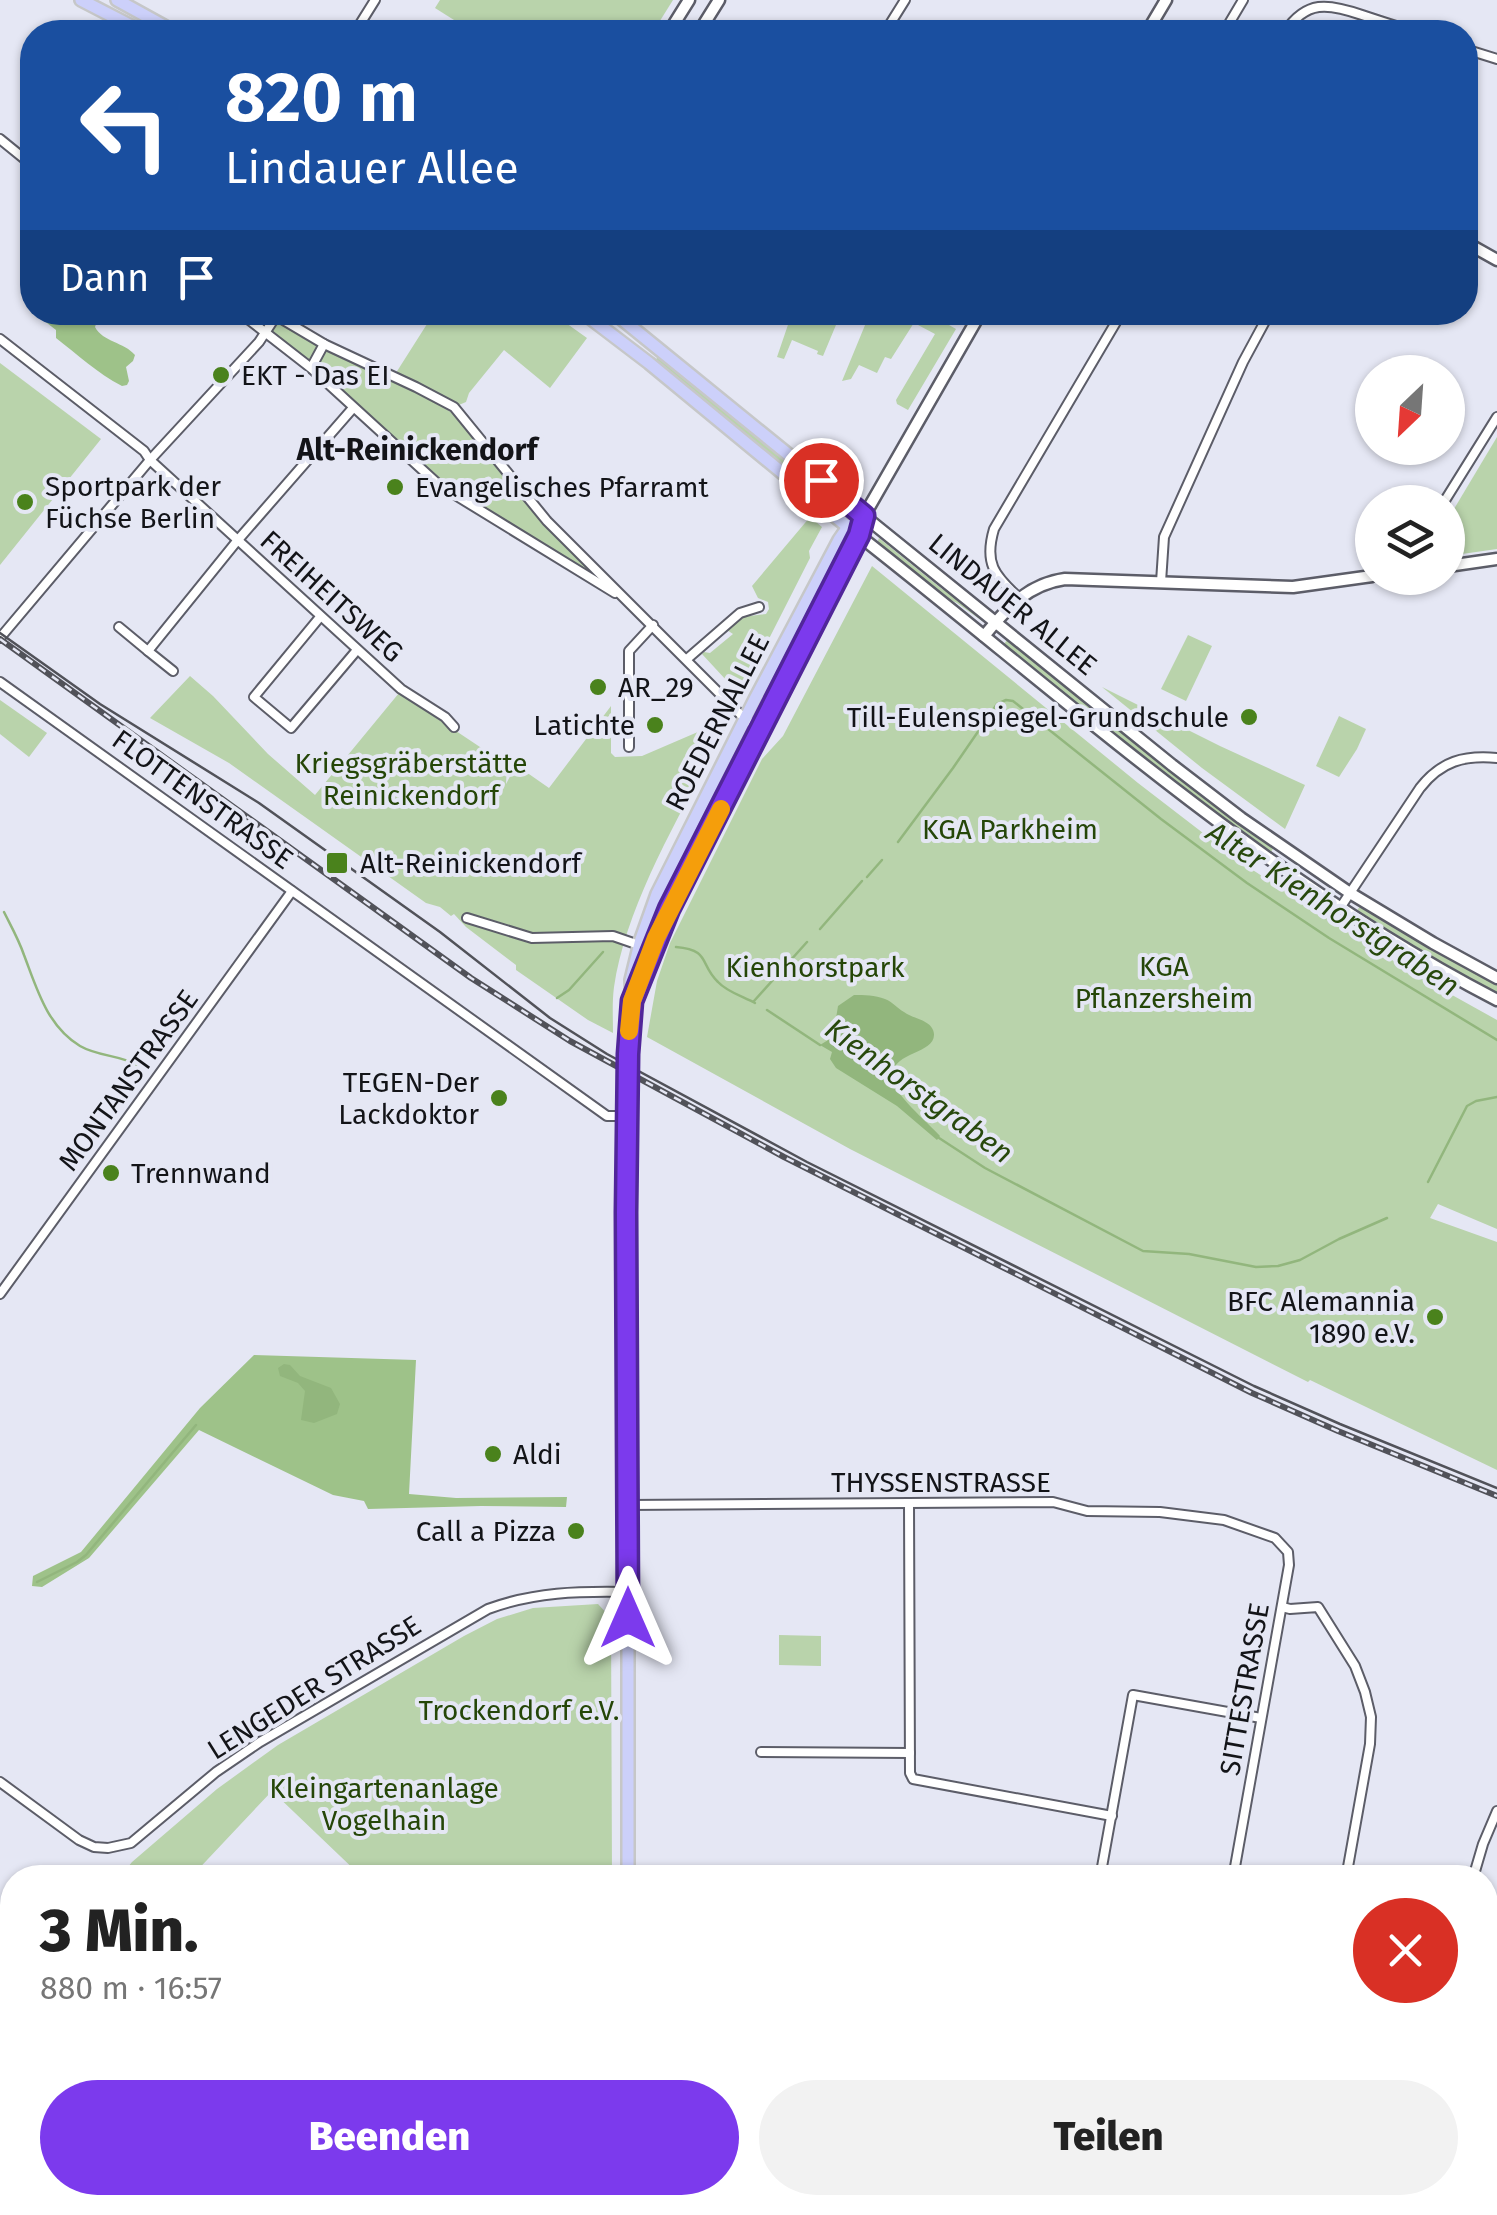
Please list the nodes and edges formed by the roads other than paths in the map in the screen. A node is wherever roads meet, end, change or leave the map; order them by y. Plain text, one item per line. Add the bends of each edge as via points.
1 (81, 0) edge
2 (117, 0) edge
3 (120, 20) edge
4 (153, 20) edge
5 (1294, 20) edge
6 (1377, 20) edge
7 (0, 139) edge
8 (20, 155) edge
9 (258, 325) edge
10 (268, 325) edge
11 (292, 325) edge
12 (599, 325) edge
13 (629, 325) edge
14 (974, 325) edge
15 (1114, 325) edge
16 (1263, 325) edge
17 (266, 331) junction
18 (0, 339) edge
19 (324, 344) junction
20 (310, 368) junction
21 (353, 408) junction
22 (1497, 417) edge
23 (150, 460) junction
24 (1455, 485) edge
25 (864, 516) junction
26 (854, 531) junction
27 (237, 540) junction
28 (1497, 559) edge
29 (1465, 564) edge
30 (1355, 578) edge
31 (1162, 582) junction
32 (1019, 598) junction
33 (626, 600) junction
34 (758, 606) dead end
35 (320, 617) junction
36 (996, 622) junction
37 (653, 625) junction
38 (120, 628) dead end
39 (984, 636) junction
40 (0, 638) edge
41 (357, 650) junction
42 (148, 651) junction
43 (687, 659) junction
44 (173, 672) dead end
45 (0, 682) edge
46 (746, 720) junction
47 (454, 727) dead end
48 (760, 730) junction
49 (629, 747) dead end
50 (1497, 758) edge
51 (292, 892) junction
52 (1350, 893) junction
53 (1340, 908) junction
54 (467, 918) dead end
55 (639, 944) junction
56 (1497, 978) edge
57 (1497, 1000) edge
58 (632, 1001) junction
59 (628, 1116) junction
60 (0, 1294) edge
61 (909, 1503) junction
62 (628, 1504) junction
63 (1251, 1529) joint
64 (628, 1592) junction
65 (1282, 1607) junction
66 (1262, 1718) junction
67 (761, 1752) dead end
68 (910, 1753) junction
69 (0, 1782) edge
70 (1497, 1811) edge
71 (1112, 1816) junction
72 (628, 1865) edge
73 (1103, 1865) edge
74 (1235, 1865) edge
75 (1348, 1865) edge
76 (1477, 1865) edge

1 - 3 main road
2 - 4 main road
5 - 6 street via 1326,4
7 - 8 street
9 - 17 street
10 - 17 street
11 - 19 street
12 - 26 main road, LINDAUER ALLEE
13 - 25 main road, LINDAUER ALLEE
14 - 25 main road
15 - 32 street via 994,529 992,565
16 - 31 street via 1164,537
17 - 20 street
17 - 23 street
18 - 23 street, FREIHEITSWEG
19 - 20 street
19 - 33 street via 454,407 547,521
20 - 21 street
21 - 27 street
21 - 33 street via 439,485
22 - 24 street
23 - 27 street, FREIHEITSWEG
23 - 40 street
25 - 26 main road
25 - 36 main road, LINDAUER ALLEE
26 - 39 main road, LINDAUER ALLEE
26 - 46 main road, ROEDERNALLEE via 839,540
26 - 48 main road, ROEDERNALLEE
27 - 35 street, FREIHEITSWEG
27 - 42 street
28 - 29 main road
30 - 31 main road via 1292,587
31 - 32 main road via 1064,579
32 - 36 main road
33 - 37 street
34 - 43 street
35 - 41 street, FREIHEITSWEG
35 - 41 street via 254,697 291,728
36 - 39 main road
36 - 52 main road, LINDAUER ALLEE via 1198,786
37 - 43 street
37 - 49 street via 629,651
38 - 42 street
39 - 53 main road, LINDAUER ALLEE via 1194,805
41 - 47 street, FREIHEITSWEG
42 - 44 street
43 - 46 street
45 - 51 street, FLOTTENSTRASSE
46 - 48 street
46 - 55 main road, ROEDERNALLEE via 657,894
48 - 58 main road, ROEDERNALLEE via 662,923
50 - 52 street via 1462,758 1434,772
51 - 59 street, FLOTTENSTRASSE via 608,1116
51 - 60 street, MONTANSTRASSE
52 - 53 street
52 - 56 main road, LINDAUER ALLEE
53 - 57 main road, LINDAUER ALLEE
54 - 55 street via 532,938 613,936
55 - 58 main road, ROEDERNALLEE
58 - 59 main road, ROEDERNALLEE
59 - 62 main road, ROEDERNALLEE
61 - 62 street, THYSSENSTRASSE
61 - 63 street, THYSSENSTRASSE via 1053,1502 1087,1511 1224,1520
61 - 68 street
62 - 64 main road, ROEDERNALLEE
63 - 65 street, SITTESTRASSE via 1275,1538 1288,1552
64 - 69 street, LENGEDER STRASSE via 549,1593 488,1609 260,1742 120,1847 80,1840
64 - 72 main road, ROEDERNALLEE
65 - 66 street, SITTESTRASSE
65 - 75 street via 1318,1607 1366,1692 1370,1744
66 - 71 street via 1133,1694
66 - 74 street, SITTESTRASSE
67 - 68 street
68 - 71 street via 911,1776
70 - 76 street
71 - 73 street

